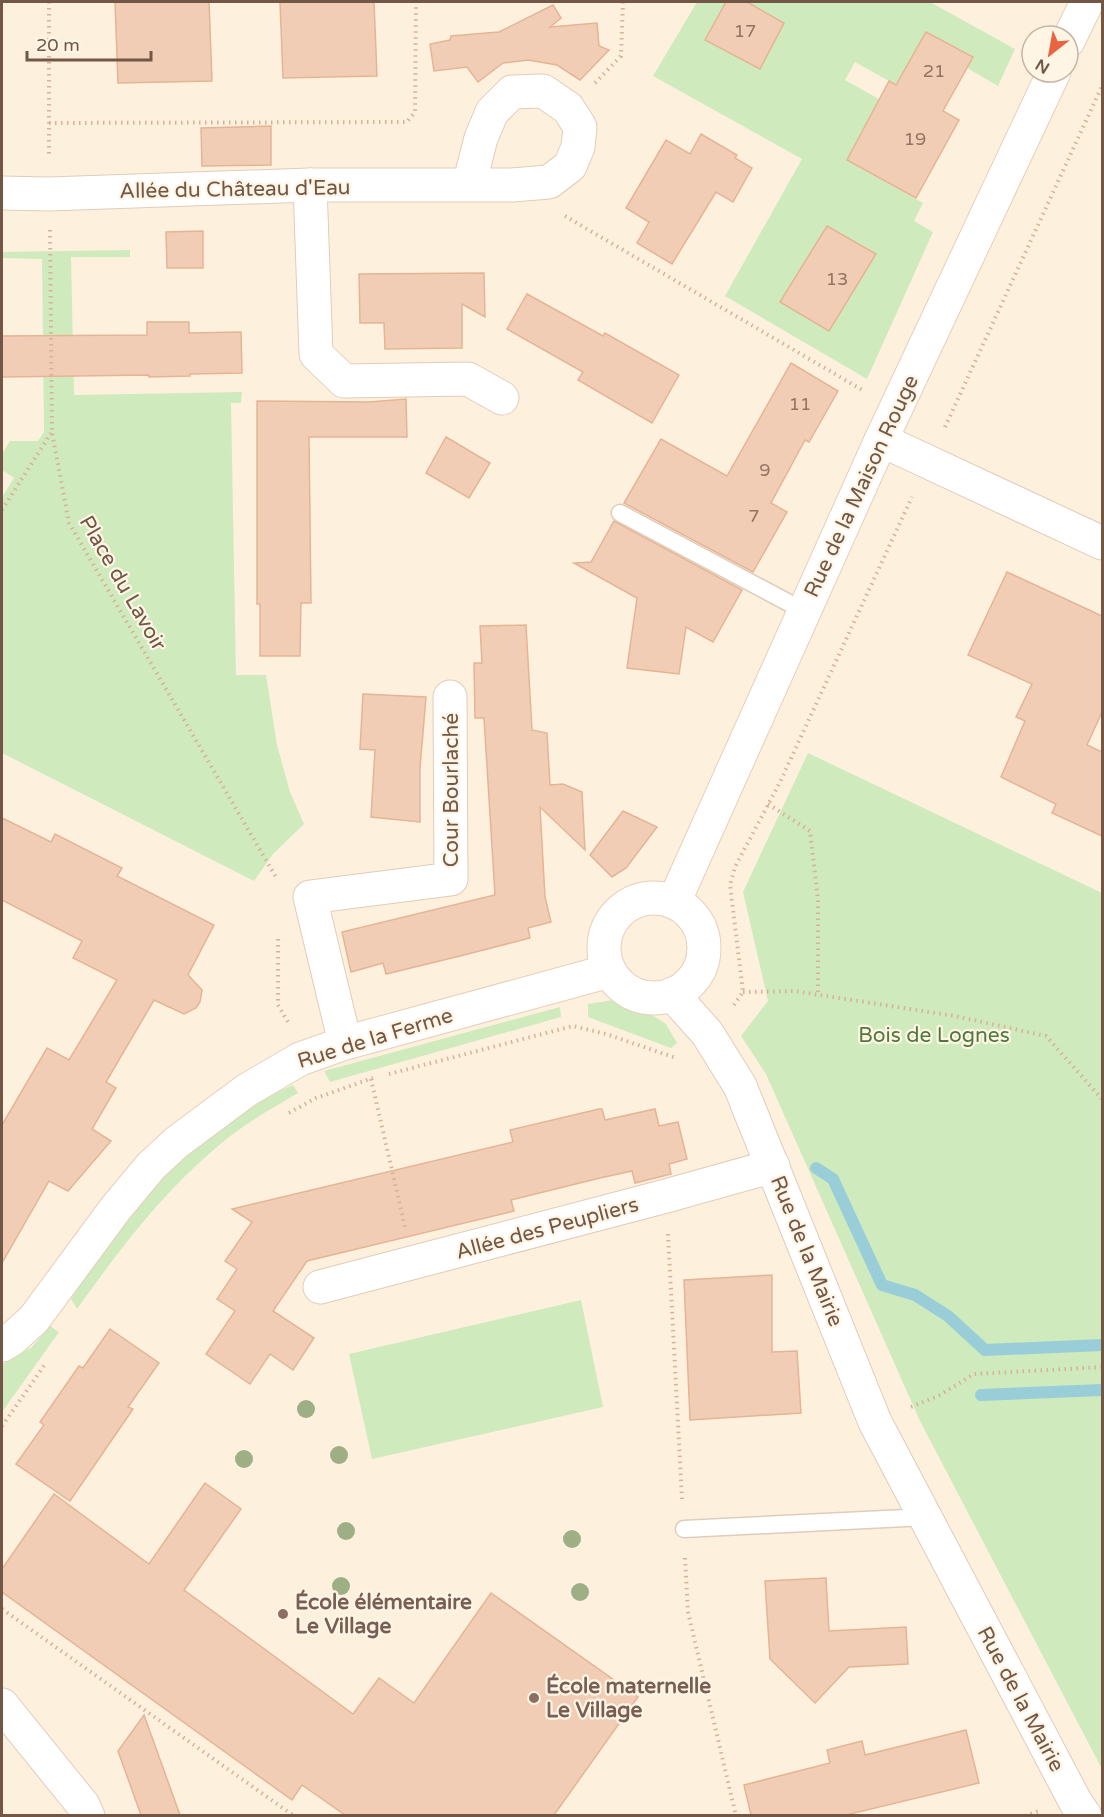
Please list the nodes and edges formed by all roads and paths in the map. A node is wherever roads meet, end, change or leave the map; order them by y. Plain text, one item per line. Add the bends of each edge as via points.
1 (49, 2) edge
2 (416, 2) edge
3 (623, 2) edge
4 (1087, 2) edge
5 (1076, 24) edge
6 (610, 69) dead end
7 (1048, 84) edge
8 (1102, 86) edge
9 (49, 123) junction
10 (310, 185) junction
11 (469, 185) dead end
12 (2, 193) edge
13 (49, 194) junction
14 (562, 214) dead end
15 (502, 398) dead end
16 (896, 409) junction
17 (52, 432) junction
18 (882, 440) junction
19 (929, 461) junction
20 (2, 510) edge
21 (620, 513) dead end
22 (1102, 543) edge
23 (804, 612) junction
24 (450, 697) dead end
25 (768, 804) junction
26 (279, 882) dead end
27 (674, 902) junction
28 (278, 936) dead end
29 (609, 971) junction
30 (744, 992) junction
31 (672, 994) junction
32 (818, 995) junction
33 (707, 1034) junction
34 (345, 1043) junction
35 (300, 1059) junction
36 (371, 1078) junction
37 (316, 1098) junction
38 (1102, 1099) edge
39 (284, 1116) dead end
40 (773, 1166) junction
41 (414, 1263) junction
42 (320, 1287) dead end
43 (2, 1345) edge
44 (52, 1354) dead end
45 (1102, 1367) edge
46 (875, 1422) junction
47 (2, 1426) edge
48 (927, 1517) junction
49 (684, 1529) dead end
50 (2, 1609) edge
51 (2, 1705) edge
52 (88, 1815) edge
53 (294, 1815) edge
54 (1085, 1815) edge

1 - 9 path, Place du Lavoir
2 - 9 path via 415,111 407,122
3 - 6 path via 621,56
4 - 5 street
7 - 16 street, Rue de la Maison Rouge
8 - 19 path
9 - 13 path, Place du Lavoir
10 - 11 street, Allée du Château d'Eau
10 - 13 street, Allée du Château d'Eau
10 - 15 street via 316,354 344,381 468,379
12 - 13 street, Allée du Château d'Eau
13 - 17 path, Place du Lavoir
14 - 16 path
16 - 18 street, Rue de la Maison Rouge
17 - 20 path
17 - 26 path, Place du Lavoir via 69,523
18 - 19 street
18 - 23 street, Rue de la Maison Rouge
19 - 22 street
19 - 25 path
21 - 23 lane
23 - 27 street, Rue de la Maison Rouge
24 - 34 street, Cour Bourlaché via 451,879 310,897
25 - 30 path via 735,867 730,885
25 - 32 path via 810,831 818,900
27 - 29 street via 644,898 617,914 604,941
27 - 31 street via 688,911 698,925 703,957 697,973
28 - 35 path via 278,1005
29 - 31 street via 620,985 636,995 654,998
29 - 34 street, Rue de la Ferme
30 - 32 path via 794,991
30 - 33 path
31 - 33 street, Rue de la Mairie
32 - 38 path via 955,1016 1046,1036
33 - 36 path via 679,1059 573,1026
33 - 40 street, Rue de la Mairie via 740,1086
34 - 35 street, Rue de la Ferme
35 - 37 path
35 - 43 street, Rue de la Ferme via 247,1090 151,1166 34,1319
36 - 37 path
36 - 41 path
37 - 39 path
40 - 41 street, Allée des Peupliers
40 - 46 street, Rue de la Mairie
41 - 42 street, Allée des Peupliers
44 - 47 path
45 - 46 path via 974,1374 940,1395
46 - 48 street, Rue de la Mairie
48 - 49 lane
48 - 54 street, Rue de la Mairie
50 - 53 path
51 - 52 street

